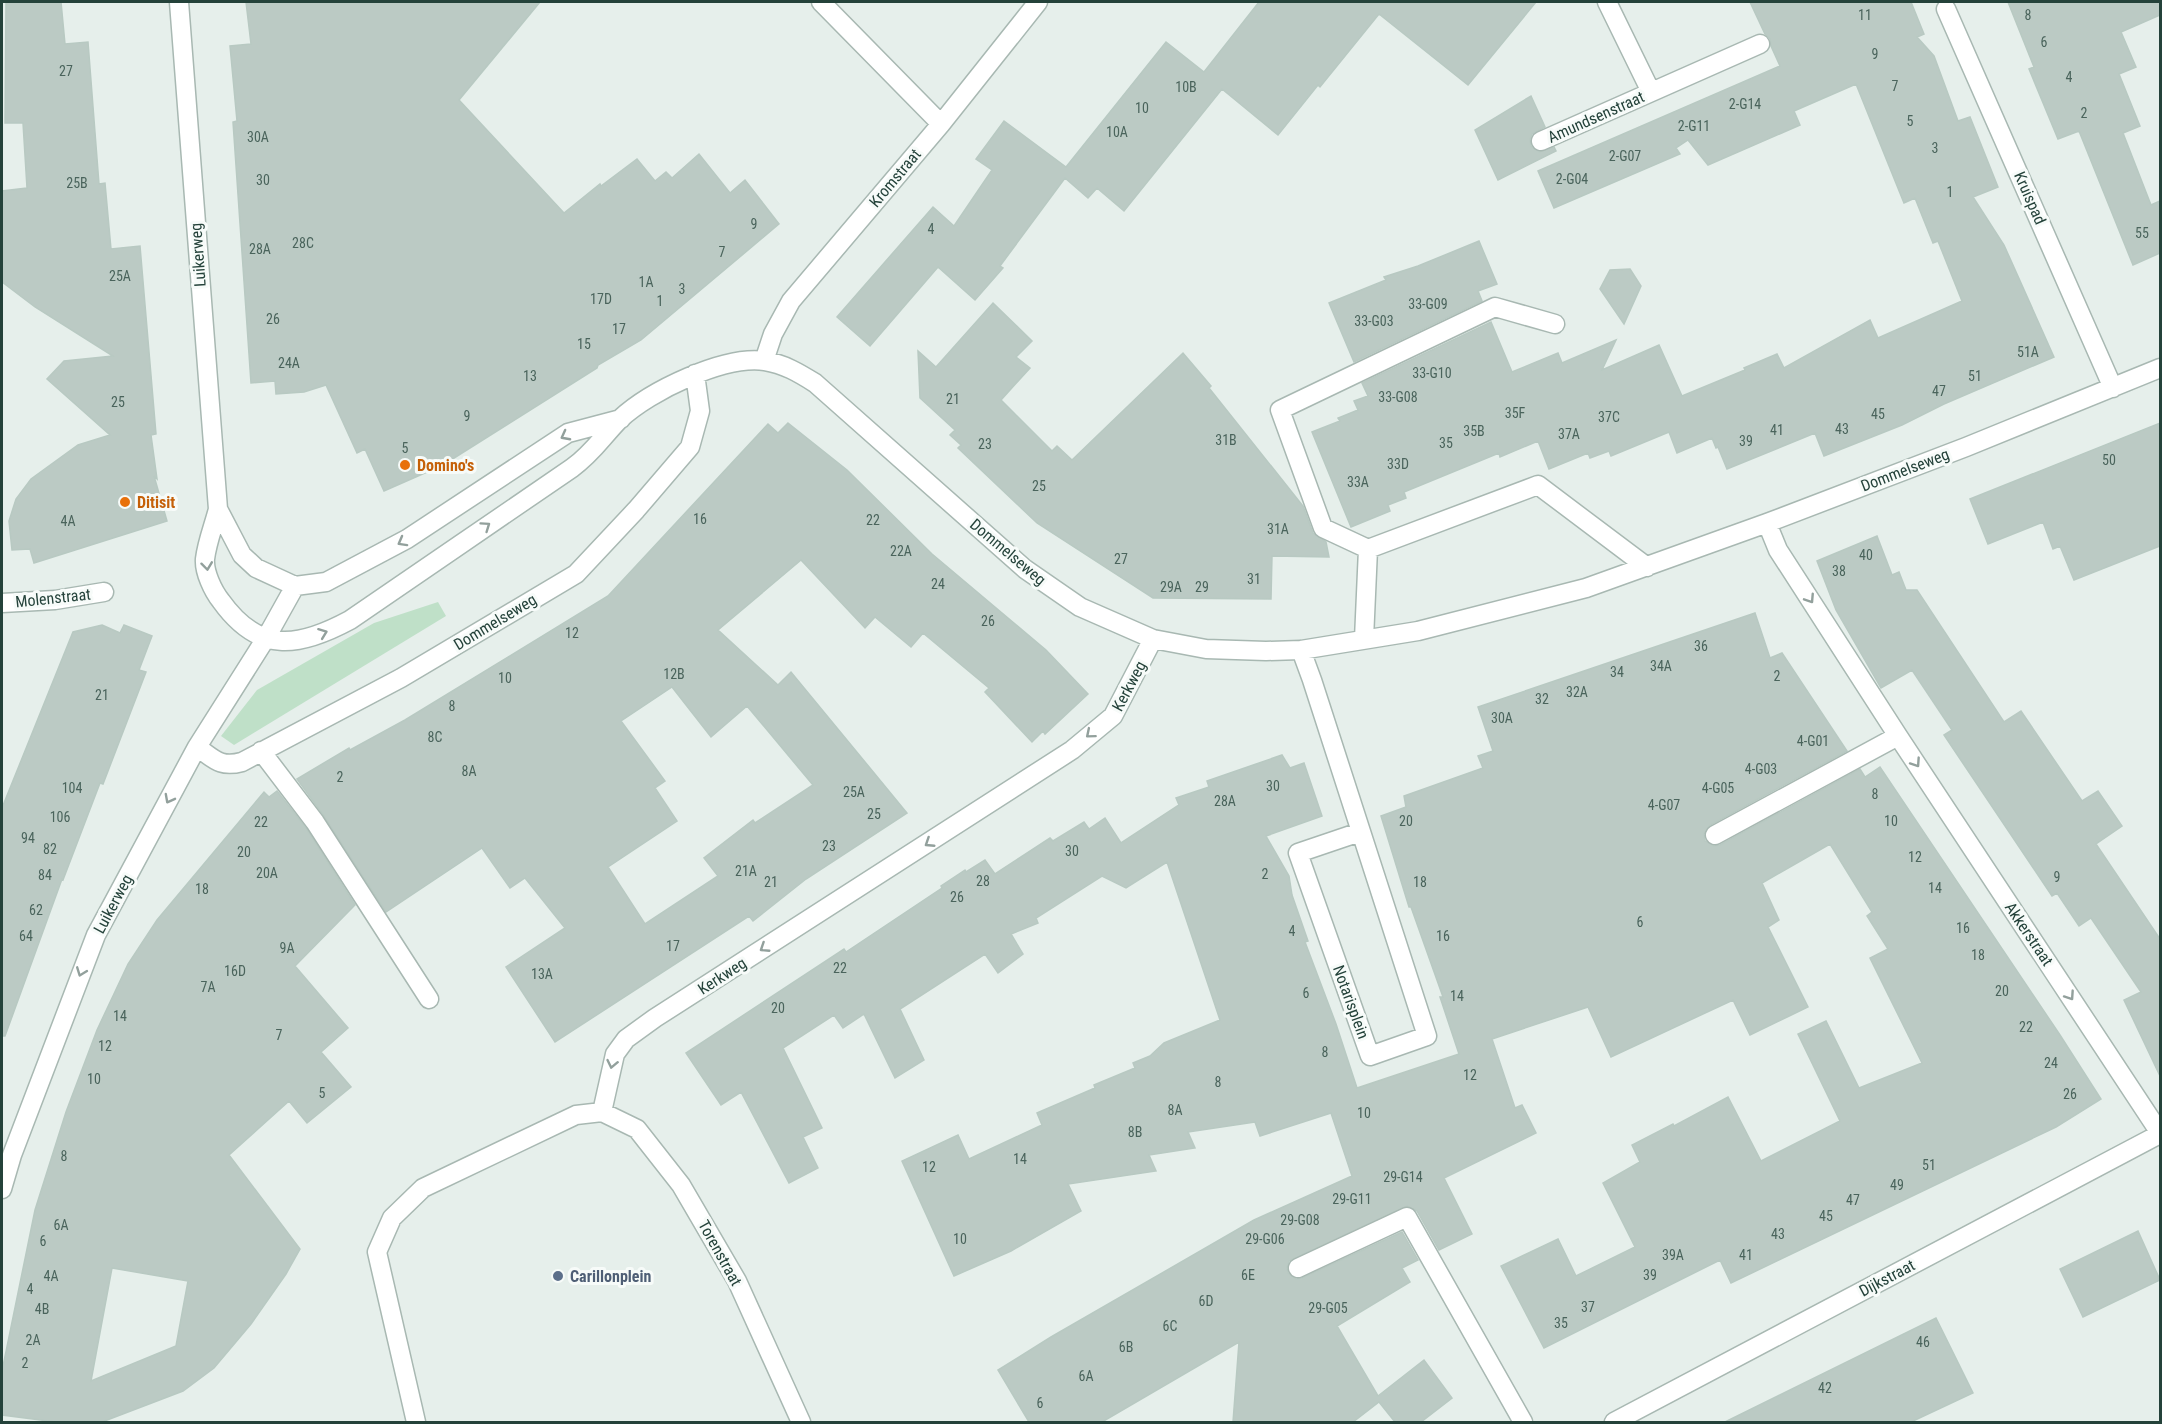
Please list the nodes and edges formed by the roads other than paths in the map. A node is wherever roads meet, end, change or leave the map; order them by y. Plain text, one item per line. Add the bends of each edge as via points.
1 (178, 2) edge
2 (821, 2) edge
3 (1038, 2) edge
4 (1607, 2) edge
5 (1946, 9) dead end
6 (1760, 44) dead end
7 (1651, 92) junction
8 (941, 124) junction
9 (1541, 141) dead end
10 (1555, 324) dead end
11 (764, 361) junction
12 (2160, 368) edge
13 (695, 374) junction
14 (2113, 388) junction
15 (621, 419) junction
16 (218, 509) junction
17 (1767, 523) junction
18 (1368, 549) junction
19 (1647, 567) junction
20 (295, 586) junction
21 (104, 592) dead end
22 (2, 603) edge
23 (266, 638) junction
24 (1153, 639) junction
25 (1364, 639) junction
26 (1301, 650) junction
27 (1898, 736) junction
28 (197, 747) junction
29 (261, 751) junction
30 (1360, 832) junction
31 (1715, 835) dead end
32 (429, 999) dead end
33 (602, 1112) junction
34 (2160, 1133) edge
35 (2, 1190) edge
36 (1298, 1268) dead end
37 (416, 1422) edge
38 (801, 1422) edge
39 (1523, 1422) edge
40 (1614, 1422) edge

1 - 16 street, Luikerweg
2 - 8 street
3 - 8 street, Kromstraat
4 - 7 street, Amundsenstraat
5 - 14 street, Kruispad
6 - 7 street, Amundsenstraat
7 - 9 street, Amundsenstraat
8 - 11 street, Kromstraat via 791,301
10 - 18 street via 1496,307 1280,410 1323,528
11 - 13 street, Dommelseweg via 733,363
11 - 24 street, Dommelseweg via 789,368 815,383 1025,569 1080,607
12 - 14 street, Dommelseweg
13 - 15 street, Dommelseweg via 655,394
13 - 29 street, Dommelseweg via 700,411 690,447 576,574 401,678
14 - 17 street, Dommelseweg
15 -> 20 street, Dommelseweg via 568,433 407,539 326,582
23 -> 15 street, Dommelseweg via 304,640 350,620 587,457
16 - 20 street, Luikerweg via 242,555 256,568
16 -> 23 street, Luikerweg via 205,560 209,578 232,617
17 - 19 street, Dommelseweg
17 -> 27 street, Akkerstraat via 1778,550
18 - 19 street via 1538,485
18 - 25 street
19 - 25 street, Dommelseweg via 1586,588 1418,632
20 - 23 street, Luikerweg
21 - 22 street, Molenstraat
23 - 28 street, Luikerweg
24 - 26 street, Dommelseweg via 1206,649
24 -> 33 street, Kerkweg via 1113,716 1071,750 626,1039 615,1054
25 - 26 street, Dommelseweg
26 - 30 street, Notarisplein
27 - 31 street
27 -> 34 street, Akkerstraat
28 - 29 street, Dommelseweg via 228,766
28 -> 35 street, Luikerweg via 96,935
29 - 32 street via 315,822
30 - 30 street, Notarisplein via 1427,1036 1370,1056 1298,853
33 - 37 street via 576,1115 423,1188 392,1218 377,1252
33 - 38 street, Torenstraat via 637,1129 681,1185 737,1281
34 - 40 street, Dijkstraat
36 - 39 street via 1407,1217

